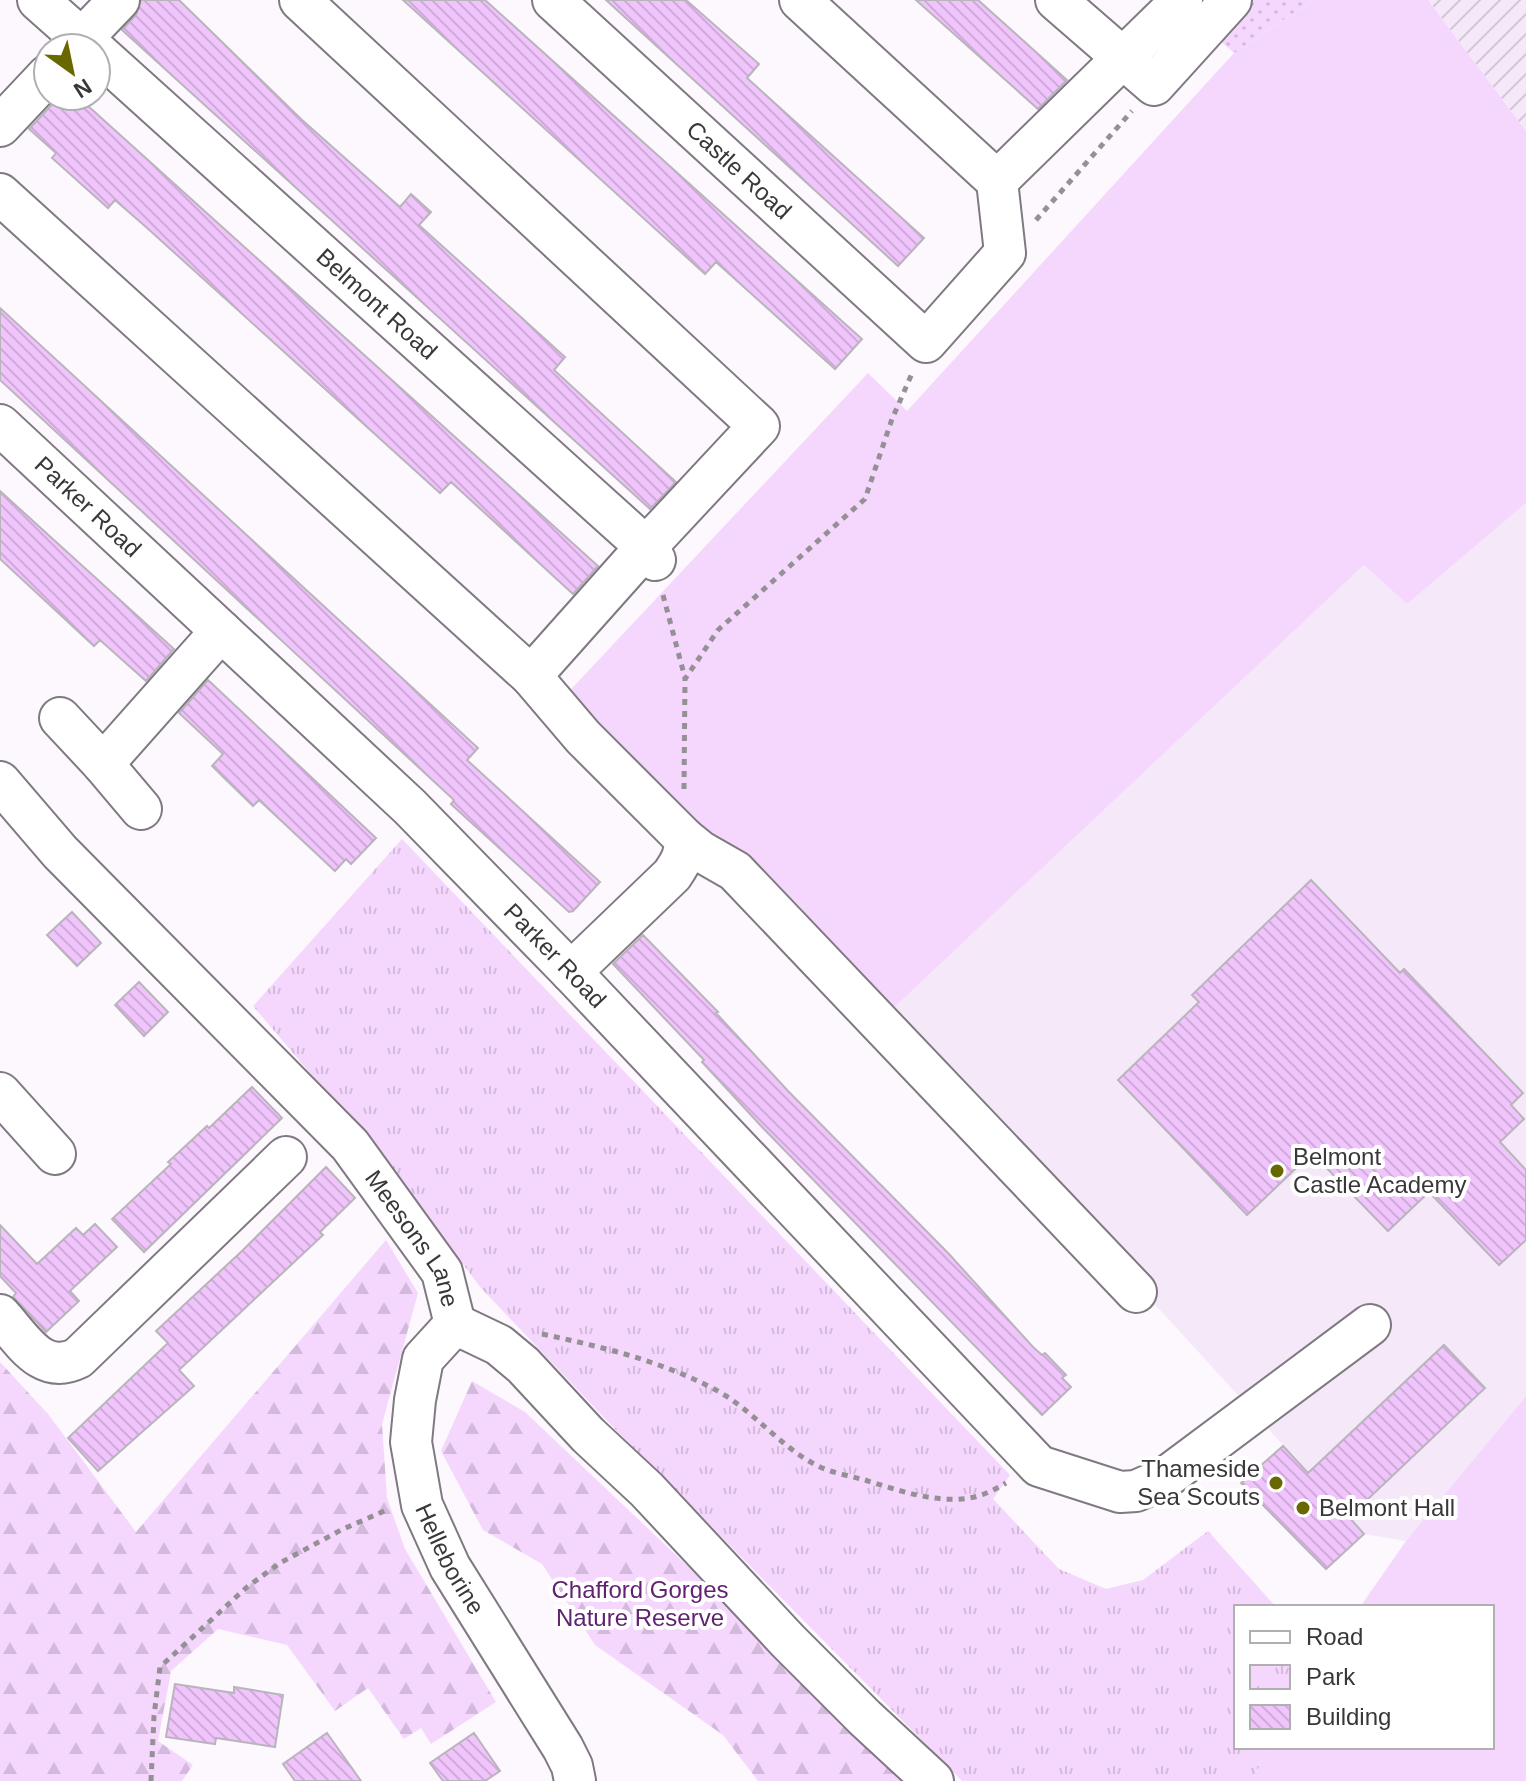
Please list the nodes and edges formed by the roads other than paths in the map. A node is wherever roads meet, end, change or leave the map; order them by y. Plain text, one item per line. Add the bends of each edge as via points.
1 (38, 0) edge
2 (119, 0) edge
3 (300, 0) edge
4 (553, 0) edge
5 (800, 0) edge
6 (1056, 0) edge
7 (1182, 0) edge
8 (1231, 0) edge
9 (71, 32) edge
10 (96, 32) edge
11 (1124, 58) junction
12 (112, 69) edge
13 (32, 92) edge
14 (0, 126) edge
15 (997, 181) junction
16 (0, 194) edge
17 (0, 425) edge
18 (650, 554) junction
19 (221, 631) junction
20 (531, 676) junction
21 (60, 718) dead end
22 (103, 764) junction
23 (0, 782) edge
24 (141, 809) dead end
25 (684, 838) junction
26 (571, 972) junction
27 (0, 1093) edge
28 (55, 1154) dead end
29 (286, 1157) dead end
30 (1136, 1292) dead end
31 (0, 1315) edge
32 (455, 1324) junction
33 (1370, 1325) dead end
34 (575, 1781) edge
35 (933, 1781) edge

1 - 9 street, Belmont Road
2 - 10 street
3 - 18 street via 759,426
4 - 15 street, Castle Road via 926,342 1005,253
5 - 15 street
6 - 11 street
7 - 11 street
8 - 11 street via 1154,85
11 - 15 street
12 - 18 street, Belmont Road
13 - 14 street
16 - 20 street
17 - 19 street, Parker Road
18 - 20 street
19 - 22 street
19 - 26 street, Parker Road via 410,807
20 - 25 street via 583,737
21 - 22 street
22 - 24 street
23 - 32 street, Meesons Lane via 60,852 350,1145 442,1272
25 - 26 street via 682,860 672,875
25 - 30 street via 735,871
26 - 33 street, Parker Road via 1039,1466 1120,1492 1136,1491 1165,1478
27 - 28 street
29 - 31 street via 78,1358 65,1365 44,1362
32 - 34 street, Helleborine via 423,1359 415,1400 411,1442 422,1505 450,1567 563,1748
32 - 35 street, Meesons Lane via 499,1345 523,1365 788,1641

